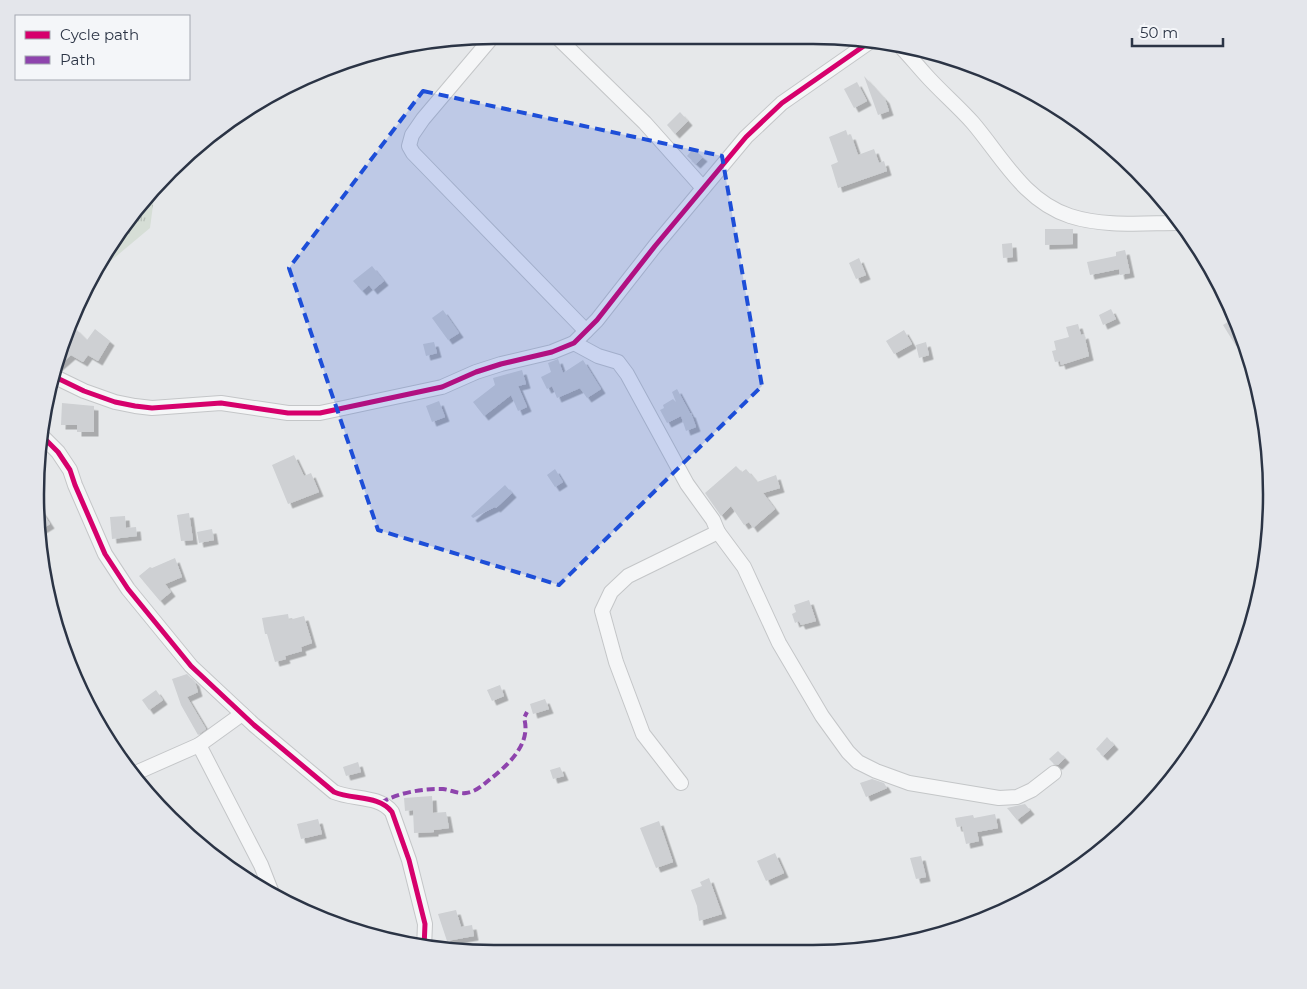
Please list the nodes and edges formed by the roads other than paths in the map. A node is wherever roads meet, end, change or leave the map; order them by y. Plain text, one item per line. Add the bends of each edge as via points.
1 (486, 44) edge
2 (564, 44) edge
3 (862, 47) edge
4 (908, 54) edge
5 (703, 188) junction
6 (1172, 223) edge
7 (586, 331) junction
8 (574, 343) junction
9 (59, 378) edge
10 (47, 441) edge
11 (718, 532) junction
12 (242, 714) junction
13 (199, 745) junction
14 (139, 772) edge
15 (1054, 773) dead end
16 (680, 783) dead end
17 (269, 885) edge
18 (424, 939) edge

1 - 7 street via 423,119 409,146
2 - 5 street via 645,123
3 - 5 street via 782,103 746,137
4 - 6 street via 972,122 1020,182 1052,209 1088,220
5 - 7 street
7 - 8 street
8 - 9 street via 476,372 442,387 320,413 288,413 221,403 152,408 135,406 84,391
8 - 11 street via 618,362 628,374 687,484
10 - 12 street via 70,470 105,554 128,589 190,666
11 - 15 street via 744,567 779,643 822,716 858,762 909,783 999,798 1017,797
11 - 16 street via 628,576 611,592 602,611 616,662 643,734
12 - 13 street
12 - 18 street via 334,792 388,806 409,860 425,924
13 - 14 street
13 - 17 street

